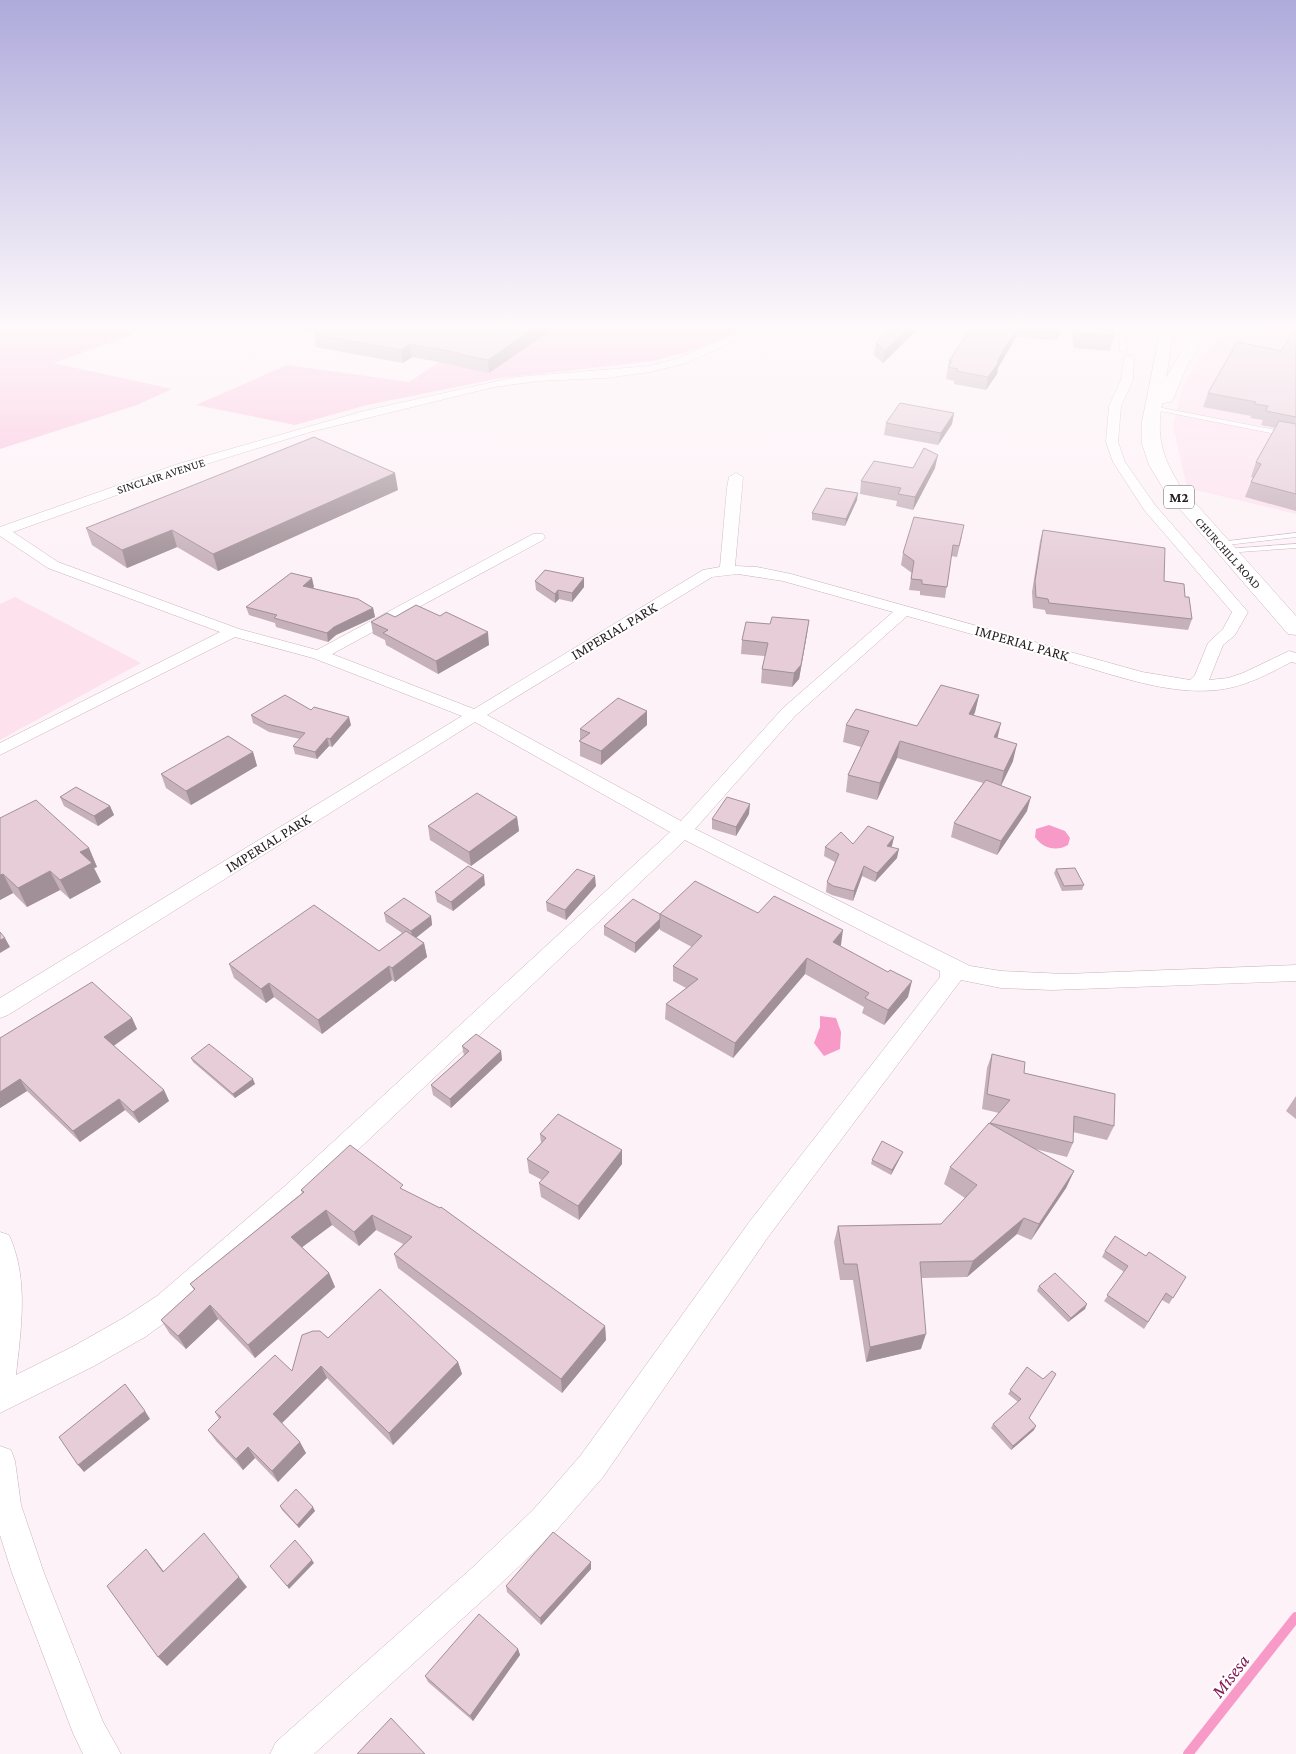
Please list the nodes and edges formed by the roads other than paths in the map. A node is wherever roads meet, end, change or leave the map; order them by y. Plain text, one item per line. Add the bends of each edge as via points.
1 (1157, 409) edge
2 (384, 410) edge
3 (1115, 410) edge
4 (1161, 410) edge
5 (1296, 436) edge
6 (736, 477) dead end
7 (2, 531) edge
8 (1296, 536) edge
9 (538, 537) dead end
10 (1296, 546) edge
11 (1229, 547) junction
12 (727, 569) junction
13 (1296, 607) edge
14 (904, 610) junction
15 (1296, 629) edge
16 (233, 632) junction
17 (319, 655) junction
18 (1296, 658) edge
19 (1193, 686) junction
20 (475, 715) junction
21 (0, 750) edge
22 (683, 831) junction
23 (951, 969) junction
24 (1296, 973) edge
25 (0, 1009) edge
26 (0, 1244) edge
27 (0, 1389) edge
28 (0, 1398) edge
29 (0, 1461) edge
30 (102, 1754) edge
31 (288, 1754) edge

1 - 11 highway, CHURCHILL ROAD / M2 via 1151,444 1158,466 1172,488
2 - 7 street, SINCLAIR AVENUE via 147,480
3 - 19 street via 1112,442 1119,462 1150,508 1240,612 1229,632 1216,643 1203,677
4 - 5 lane
6 - 12 street
7 - 16 street via 53,565
8 - 11 lane
9 - 17 street
10 - 11 lane
11 - 13 highway, CHURCHILL ROAD / M2
11 - 15 highway, CHURCHILL ROAD / M2
12 - 14 street, IMPERIAL PARK via 786,577
12 - 20 street, IMPERIAL PARK via 708,573
14 - 19 street, IMPERIAL PARK via 1140,677
14 - 22 street via 789,712
16 - 17 street
16 - 21 street
17 - 20 street
18 - 19 street, IMPERIAL PARK via 1289,656 1244,679 1215,686
20 - 22 street
20 - 25 street, IMPERIAL PARK
22 - 23 street via 943,962
22 - 28 street via 294,1194 167,1305 84,1356
23 - 24 street via 991,978 1047,982
23 - 31 street via 951,979 760,1229 592,1466 544,1521 484,1578
26 - 27 street via 6,1254 9,1313
29 - 30 street via 6,1505 28,1573 90,1733

